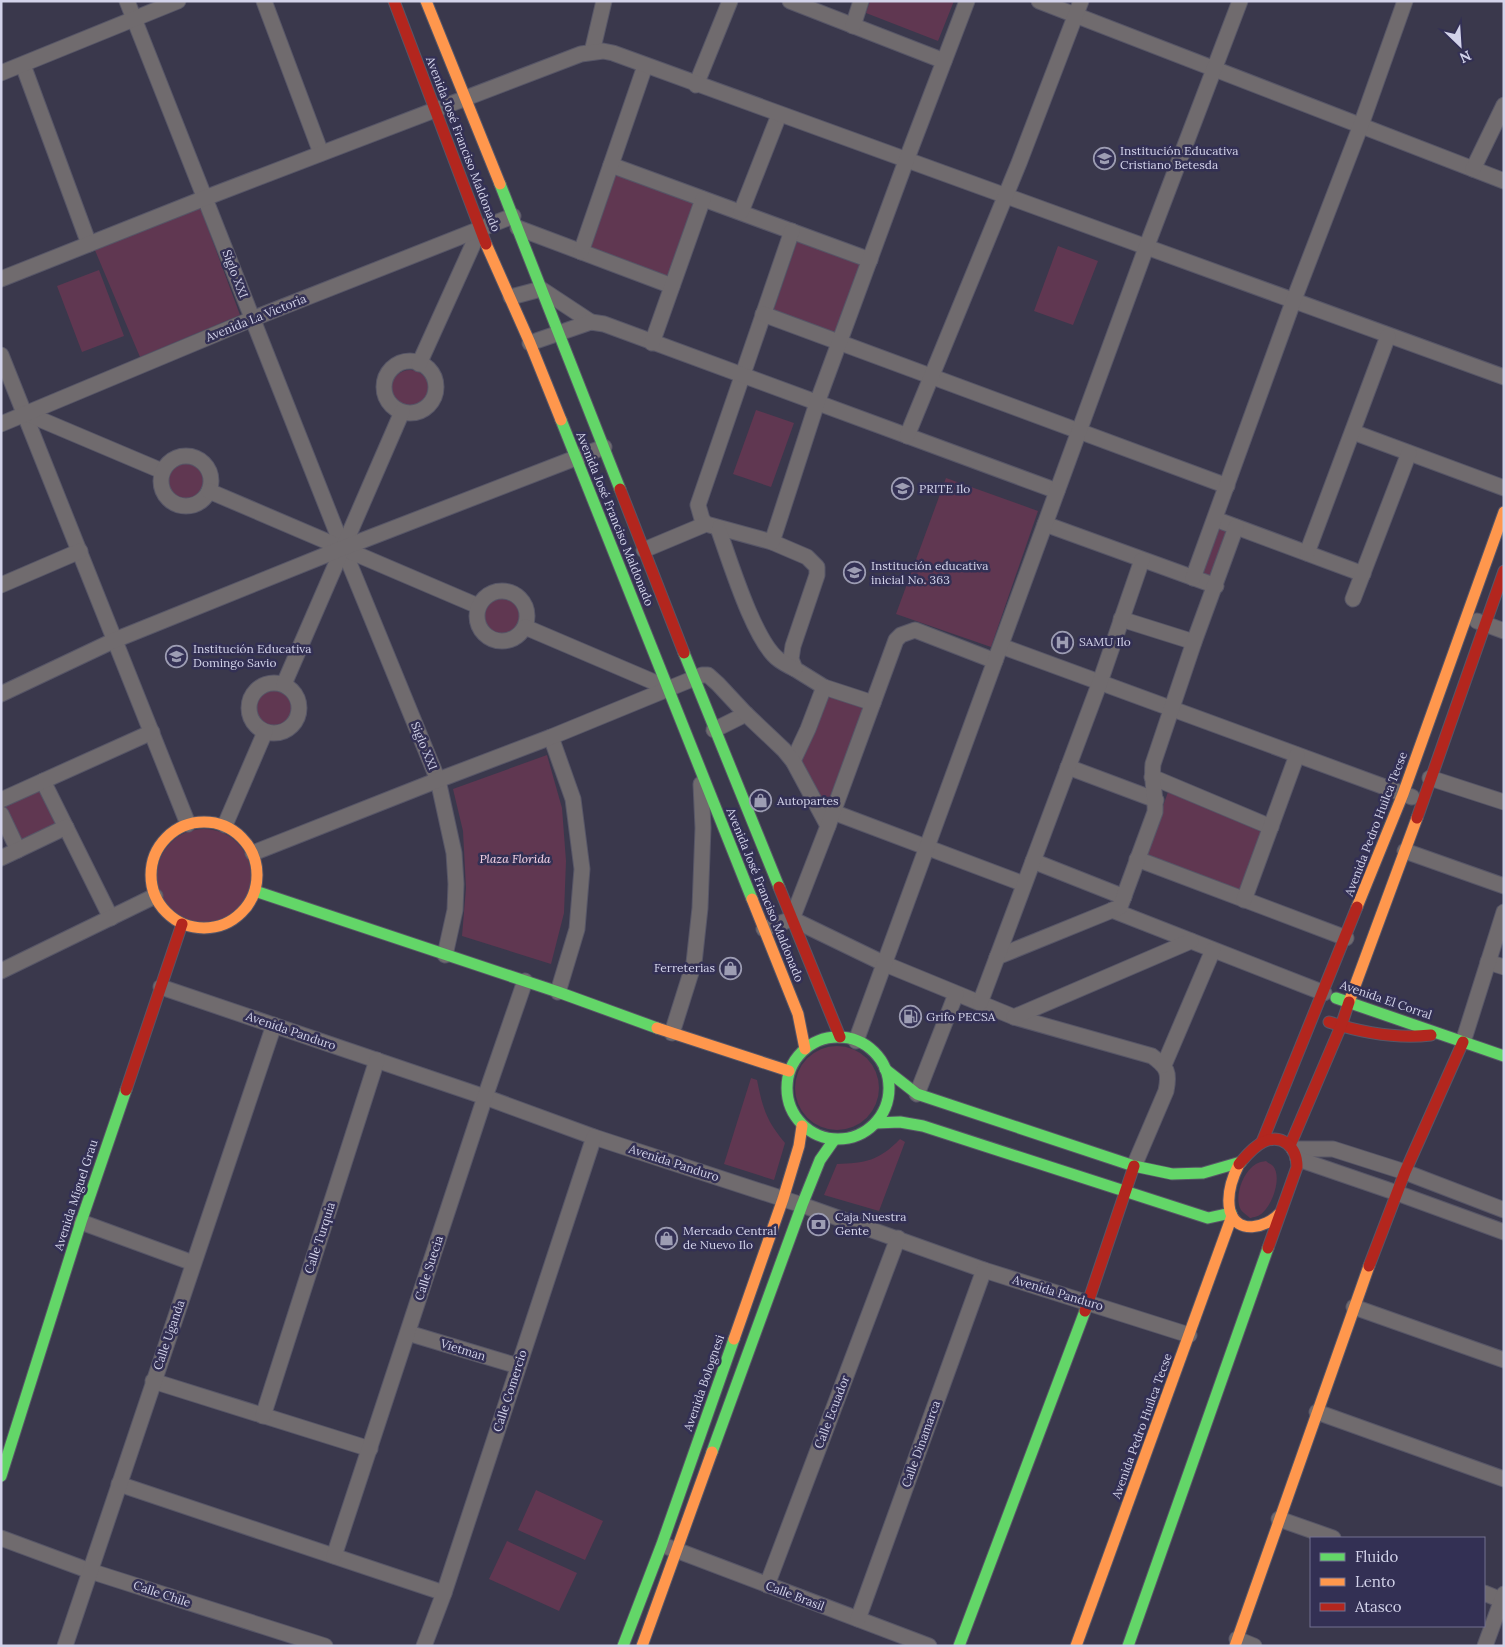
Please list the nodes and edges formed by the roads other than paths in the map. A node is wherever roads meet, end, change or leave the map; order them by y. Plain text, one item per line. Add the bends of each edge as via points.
1 (126, 1) edge
2 (178, 1) edge
3 (264, 1) edge
4 (394, 1) edge
5 (426, 1) edge
6 (604, 1) edge
7 (730, 1) edge
8 (790, 1) edge
9 (861, 1) edge
10 (967, 1) edge
11 (1039, 1) edge
12 (1240, 1) edge
13 (1405, 1) edge
14 (1078, 8) edge
15 (134, 21) junction
16 (853, 26) junction
17 (592, 52) junction
18 (944, 61) junction
19 (23, 65) junction
20 (645, 66) junction
21 (1215, 69) junction
22 (1, 73) edge
23 (696, 85) junction
24 (465, 99) junction
25 (1504, 105) edge
26 (435, 111) junction
27 (779, 115) junction
28 (1361, 125) junction
29 (321, 153) junction
30 (906, 161) junction
31 (611, 165) junction
32 (1473, 169) junction
33 (1504, 181) edge
34 (1005, 195) junction
35 (205, 198) junction
36 (703, 198) junction
37 (741, 212) junction
38 (515, 222) junction
39 (480, 229) junction
40 (792, 231) junction
41 (89, 244) junction
42 (1146, 248) junction
43 (582, 252) junction
44 (870, 260) junction
45 (1, 279) edge
46 (672, 286) junction
47 (541, 289) junction
48 (510, 297) junction
49 (1293, 302) junction
50 (763, 314) junction
51 (252, 319) junction
52 (591, 322) junction
53 (559, 334) junction
54 (1388, 336) junction
55 (840, 342) junction
56 (530, 343) junction
57 (652, 343) junction
58 (1, 355) edge
59 (419, 364) junction
60 (741, 376) junction
61 (930, 376) junction
62 (1504, 377) edge
63 (817, 403) junction
64 (402, 412) junction
65 (25, 413) junction
66 (1, 424) edge
67 (1079, 431) junction
68 (1353, 432) junction
69 (907, 436) junction
70 (604, 447) junction
71 (1409, 453) junction
72 (576, 458) junction
73 (162, 471) junction
74 (1227, 486) junction
75 (1504, 488) edge
76 (210, 491) junction
77 (1057, 491) junction
78 (1504, 512) edge
79 (1215, 519) junction
80 (1045, 524) junction
81 (712, 526) junction
82 (1236, 527) junction
83 (772, 542) junction
84 (343, 548) junction
85 (644, 550) junction
86 (80, 551) junction
87 (1306, 553) junction
88 (1142, 560) junction
89 (1504, 571) edge
90 (1363, 574) junction
91 (1193, 578) junction
92 (1, 585) edge
93 (1216, 586) junction
94 (1353, 599) dead end
95 (478, 606) junction
96 (1467, 617) junction
97 (1121, 619) junction
98 (1484, 624) junction
99 (525, 627) junction
100 (1504, 631) edge
101 (114, 640) junction
102 (1194, 642) junction
103 (1001, 646) junction
104 (995, 662) junction
105 (795, 669) junction
106 (693, 678) junction
107 (1100, 682) junction
108 (284, 684) junction
109 (824, 687) junction
110 (668, 688) junction
111 (1, 694) edge
112 (873, 703) junction
113 (1172, 709) junction
114 (746, 714) junction
115 (714, 730) junction
116 (152, 732) junction
117 (265, 732) junction
118 (551, 737) junction
119 (1297, 755) junction
120 (793, 761) junction
121 (1068, 767) junction
122 (701, 770) junction
123 (1152, 778) junction
124 (1430, 778) junction
125 (438, 780) junction
126 (43, 781) junction
127 (1403, 794) junction
128 (1, 800) edge
129 (1156, 800) junction
130 (1422, 801) junction
131 (1504, 802) edge
132 (1, 814) edge
133 (831, 819) junction
134 (188, 824) junction
135 (225, 825) junction
136 (66, 827) junction
137 (1271, 827) junction
138 (927, 848) junction
139 (18, 850) junction
140 (1405, 851) junction
141 (253, 853) junction
142 (1, 858) edge
143 (1137, 860) junction
144 (1033, 861) junction
145 (1024, 884) junction
146 (1504, 886) edge
147 (255, 891) junction
148 (155, 896) junction
149 (1124, 897) junction
150 (1244, 900) junction
151 (1112, 910) junction
152 (1504, 912) edge
153 (111, 918) junction
154 (792, 919) junction
155 (182, 924) junction
156 (764, 929) junction
157 (1346, 938) junction
158 (1191, 941) junction
159 (1213, 950) junction
160 (445, 956) junction
161 (997, 957) junction
162 (1488, 962) junction
163 (884, 964) junction
164 (1504, 967) edge
165 (1, 971) edge
166 (526, 981) junction
167 (161, 987) junction
168 (558, 992) junction
169 (1324, 993) junction
170 (956, 994) junction
171 (1349, 1002) junction
172 (980, 1003) junction
173 (1314, 1016) junction
174 (1014, 1017) junction
175 (274, 1025) junction
176 (1341, 1026) junction
177 (672, 1033) junction
178 (1439, 1034) junction
179 (840, 1037) junction
180 (856, 1041) junction
181 (1463, 1042) junction
182 (805, 1049) junction
183 (1504, 1056) edge
184 (377, 1060) junction
185 (1164, 1065) junction
186 (886, 1069) junction
187 (789, 1070) junction
188 (917, 1094) junction
189 (485, 1097) junction
190 (876, 1123) junction
191 (802, 1126) junction
192 (594, 1137) junction
193 (834, 1140) junction
194 (1262, 1142) junction
195 (1294, 1150) junction
196 (1240, 1162) junction
197 (1134, 1166) junction
198 (1405, 1172) junction
199 (1126, 1192) junction
200 (1398, 1193) junction
201 (783, 1199) junction
202 (802, 1205) junction
203 (1504, 1210) edge
204 (1231, 1214) junction
205 (1279, 1214) junction
206 (81, 1222) junction
207 (1504, 1232) edge
208 (898, 1238) junction
209 (193, 1263) junction
210 (984, 1270) junction
211 (1089, 1302) junction
212 (1354, 1307) junction
213 (408, 1334) junction
214 (1189, 1335) junction
215 (1504, 1360) edge
216 (518, 1366) junction
217 (154, 1381) junction
218 (1317, 1412) junction
219 (263, 1416) junction
220 (370, 1449) junction
221 (1, 1476) edge
222 (1504, 1479) edge
223 (119, 1484) junction
224 (1279, 1519) junction
225 (1330, 1537) edge
226 (1, 1538) edge
227 (662, 1544) junction
228 (678, 1550) junction
229 (334, 1556) junction
230 (90, 1571) junction
231 (767, 1585) junction
232 (444, 1593) junction
233 (1485, 1593) edge
234 (1503, 1598) edge
235 (858, 1619) junction
236 (1236, 1642) edge
237 (65, 1646) edge
238 (325, 1646) edge
239 (424, 1646) edge
240 (623, 1646) edge
241 (642, 1646) edge
242 (929, 1646) edge
243 (959, 1646) edge
244 (1076, 1646) edge
245 (1128, 1646) edge
246 (1254, 1646) edge
247 (1485, 1646) edge

1 - 15 street, Siglo XXI
2 - 15 street
3 - 29 street
4 - 26 street, Avenida José Franciso Maldonado
5 - 24 street
6 - 17 street
7 - 23 street
8 - 16 street
9 - 16 street
10 - 18 street
11 - 14 street
12 - 21 street
13 - 28 street
14 - 21 street
14 - 34 street
15 - 19 street
15 - 35 street, Siglo XXI
16 - 18 street
17 - 20 street via 613,53
17 - 24 street
18 - 30 street
19 - 22 street
19 - 41 street
20 - 23 street
20 - 31 street
21 - 28 street
21 - 42 street
23 - 27 street
24 - 26 street
24 - 38 street
25 - 32 street
26 - 29 street
26 - 39 street, Avenida José Franciso Maldonado
27 - 30 street
27 - 37 street
28 - 32 street
28 - 49 street
29 - 35 street
30 - 34 street
30 - 44 street
31 - 36 street
31 - 43 street
32 - 33 street
34 - 42 street
34 - 61 street
35 - 41 street
35 - 51 street, Siglo XXI
36 - 37 street
36 - 46 street
37 - 40 street
38 - 39 street, Avenida La Victoria
38 - 43 street
38 - 47 street
39 - 48 street, Avenida José Franciso Maldonado
39 - 51 street, Avenida La Victoria
39 - 59 street
40 - 44 street
40 - 50 street
41 - 45 street
42 - 49 street
42 - 67 street
43 - 46 street
44 - 55 street
46 - 57 street
47 - 48 street
47 - 52 street
47 - 53 street
48 - 56 street, Avenida José Franciso Maldonado
49 - 54 street
49 - 74 street
50 - 55 street
50 - 60 street
51 - 65 street, Avenida La Victoria
51 - 84 street, Siglo XXI
52 - 53 street
52 - 57 street
53 - 56 street
53 - 70 street
54 - 62 street
54 - 68 street
55 - 61 street
55 - 63 street
56 - 72 street, Avenida José Franciso Maldonado
57 - 60 street
58 - 65 street
59 - 64 street via 426,367 434,379 433,400 423,410
59 - 64 street via 400,364 386,379 387,398 395,409
60 - 63 street
60 - 81 street via 698,505 702,519
61 - 67 street
61 - 69 street
63 - 69 street
63 - 83 street
64 - 84 street
65 - 66 street, Avenida La Victoria
65 - 73 street
65 - 86 street
67 - 74 street
67 - 77 street
68 - 71 street
68 - 87 street
69 - 77 street
70 - 72 street
70 - 85 street
71 - 75 street
71 - 90 street
72 - 84 street
72 - 110 street, Avenida José Franciso Maldonado
73 - 76 street via 176,457 196,458 209,471
73 - 76 street via 160,486 172,503 186,507 194,505
74 - 79 street
76 - 84 street
77 - 80 street
78 - 96 street, Avenida Pedro Huilca Tecse
79 - 82 street
79 - 91 street
80 - 88 street
80 - 103 street
81 - 83 street
81 - 85 street
81 - 105 street via 765,644 778,659
82 - 87 street
82 - 93 street
83 - 105 street via 807,557 817,567 793,646
84 - 95 street
84 - 101 street
84 - 108 street
84 - 125 street, Siglo XXI
85 - 106 street
86 - 92 street
86 - 101 street
87 - 90 street
88 - 91 street
88 - 97 street
89 - 98 street
90 - 94 street
91 - 93 street
93 - 102 street
95 - 99 street via 478,627 494,641 516,638
95 - 99 street via 492,592 512,593 526,607
96 - 98 street
96 - 127 street, Avenida Pedro Huilca Tecse
97 - 102 street
97 - 107 street
98 - 100 street
98 - 124 street
99 - 110 street
101 - 111 street
101 - 116 street
102 - 113 street
103 - 104 street
103 - 107 street
104 - 112 street via 914,630 907,631 896,640
104 - 138 street
105 - 109 street
106 - 110 street
106 - 114 street via 708,675
106 - 115 street
107 - 113 street
107 - 121 street
108 - 117 street via 295,693 299,713 286,730
108 - 117 street via 264,684 250,698 250,718
109 - 112 street
109 - 120 street
110 - 118 street
110 - 122 street, Avenida José Franciso Maldonado
112 - 133 street
113 - 119 street
113 - 123 street via 1153,764
114 - 115 street
114 - 120 street
115 - 154 street
116 - 126 street
116 - 134 street
117 - 135 street
118 - 125 street
118 - 168 street via 573,799 582,869 577,929
119 - 127 street
119 - 137 street
120 - 133 street
121 - 129 street
121 - 144 street
122 - 156 street, Avenida José Franciso Maldonado
122 - 177 street via 700,908 694,962
123 - 129 street
123 - 137 street
124 - 130 street
124 - 131 street
125 - 141 street
125 - 160 street, Siglo XXI via 454,853 456,884
126 - 128 street
126 - 136 street
127 - 130 street
127 - 157 street, Avenida Pedro Huilca Tecse
129 - 143 street
130 - 140 street
132 - 139 street
133 - 138 street
133 - 154 street
134 - 135 street
134 - 148 street via 161,844 151,877
135 - 141 street via 240,836
136 - 139 street
136 - 153 street
137 - 150 street
138 - 145 street
138 - 163 street
139 - 142 street
140 - 146 street
140 - 171 street
141 - 147 street via 257,869
143 - 149 street
143 - 150 street
144 - 145 street
144 - 149 street
145 - 161 street
147 - 155 street via 236,918 222,925 208,928
147 - 160 street
148 - 153 street
148 - 155 street via 168,914
149 - 151 street via 1120,907
150 - 157 street
151 - 158 street
151 - 161 street
152 - 162 street
153 - 165 street
154 - 156 street
154 - 163 street
154 - 179 street
155 - 167 street, Avenida Miguel Grau
156 - 182 street, Avenida José Franciso Maldonado via 798,1014
157 - 169 street, Avenida Pedro Huilca Tecse
158 - 159 street
158 - 174 street
159 - 169 street
159 - 185 street
160 - 166 street
161 - 172 street
162 - 164 street
162 - 181 street
163 - 170 street
163 - 180 street
166 - 168 street
166 - 189 street, Calle Suecia
167 - 175 street, Avenida Panduro
167 - 206 street, Avenida Miguel Grau
168 - 177 street
169 - 171 street, Avenida El Corral
169 - 173 street, Avenida Pedro Huilca Tecse
170 - 172 street
170 - 188 street
171 - 176 street
171 - 178 street, Avenida El Corral
172 - 174 street
173 - 176 street, Avenida El Corral
173 - 194 street, Avenida Pedro Huilca Tecse
174 - 185 street via 1152,1056
175 - 184 street, Avenida Panduro
175 - 209 street, Calle Uganda
176 - 178 street, Avenida El Corral via 1397,1037
176 - 195 street
177 - 187 street
178 - 181 street, Avenida El Corral
179 - 180 street
179 - 182 street via 822,1040
180 - 186 street via 868,1047
181 - 183 street, Avenida El Corral
181 - 198 street
182 - 187 street
184 - 189 street, Avenida Panduro
184 - 219 street, Calle Turquia
185 - 197 street via 1169,1078 1166,1091
186 - 188 street
186 - 190 street via 888,1097
187 - 191 street via 786,1094 794,1117
188 - 197 street
189 - 192 street, Avenida Panduro
189 - 213 street, Calle Suecia
190 - 193 street via 857,1136
190 - 199 street via 900,1122 923,1126
191 - 193 street
191 - 201 street, Avenida Bolognesi
192 - 201 street, Avenida Panduro
192 - 216 street, Calle Comercio
193 - 202 street via 820,1160
194 - 195 street via 1277,1139
194 - 196 street
195 - 198 street via 1333,1149
195 - 200 street
195 - 205 street via 1297,1167
196 - 197 street via 1203,1173 1172,1174
196 - 204 street via 1230,1189
197 - 199 street
198 - 200 street
198 - 203 street
199 - 204 street via 1208,1218
199 - 211 street
200 - 207 street
200 - 212 street
201 - 202 street, Avenida Panduro
201 - 227 street, Avenida Bolognesi
202 - 208 street, Avenida Panduro
202 - 228 street
204 - 205 street via 1240,1224 1251,1228 1263,1227
204 - 214 street, Avenida Pedro Huilca Tecse
205 - 245 street
206 - 209 street
206 - 221 street, Avenida Miguel Grau
208 - 210 street, Avenida Panduro
208 - 231 street, Calle Ecuador
209 - 217 street, Calle Uganda
210 - 211 street, Avenida Panduro
210 - 235 street, Calle Dinamarca
211 - 214 street, Avenida Panduro
211 - 243 street
212 - 215 street
212 - 218 street
213 - 216 street, Vietman
213 - 220 street, Calle Suecia
214 - 244 street, Avenida Pedro Huilca Tecse
216 - 232 street, Calle Comercio
217 - 219 street
217 - 223 street, Calle Uganda
218 - 222 street
218 - 224 street
219 - 220 street
220 - 229 street, Calle Suecia
223 - 229 street
223 - 230 street, Calle Uganda
224 - 225 street
224 - 236 street
226 - 230 street, Calle Chile
227 - 228 street, Calle Brasil
227 - 240 street, Avenida Bolognesi
228 - 231 street, Calle Brasil
228 - 241 street
229 - 232 street
230 - 237 street, Calle Uganda
230 - 238 street, Calle Chile
231 - 235 street, Calle Brasil
232 - 239 street, Calle Comercio
233 - 234 street
234 - 247 street
235 - 242 street, Calle Brasil
236 - 246 street

